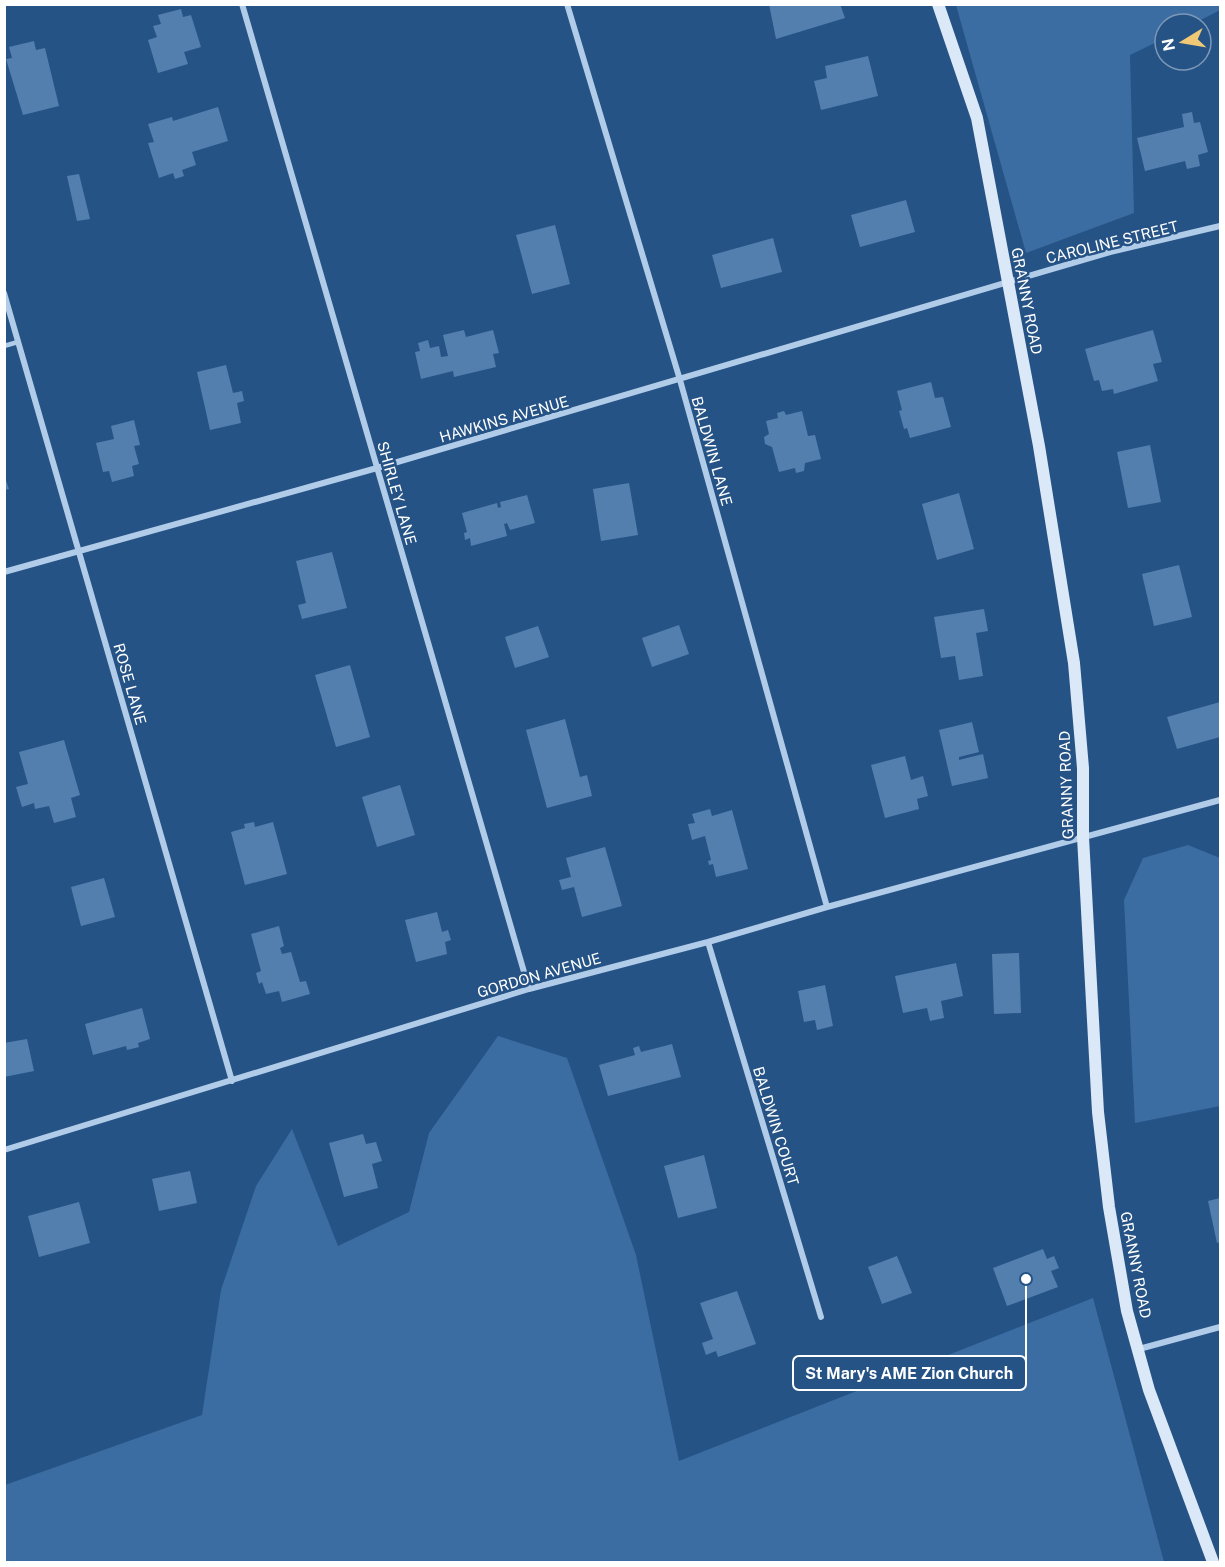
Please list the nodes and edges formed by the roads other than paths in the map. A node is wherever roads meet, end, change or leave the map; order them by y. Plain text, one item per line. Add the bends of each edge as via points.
1 (242, 4) edge
2 (567, 4) edge
3 (938, 4) edge
4 (1221, 226) edge
5 (1009, 282) junction
6 (4, 293) edge
7 (18, 342) junction
8 (4, 346) edge
9 (680, 380) junction
10 (377, 468) junction
11 (79, 550) junction
12 (4, 572) edge
13 (1221, 800) edge
14 (1083, 837) junction
15 (827, 907) junction
16 (708, 942) junction
17 (529, 988) junction
18 (232, 1081) junction
19 (4, 1150) edge
20 (821, 1317) dead end
21 (1221, 1327) edge
22 (1139, 1349) junction
23 (1213, 1563) edge

1 - 10 street, SHIRLEY LANE
2 - 9 street, BALDWIN LANE
3 - 5 street, GRANNY ROAD via 977,118
4 - 5 street, CAROLINE STREET via 1110,252
5 - 9 street, HAWKINS AVENUE
5 - 14 street, GRANNY ROAD via 1074,663 1083,768
6 - 7 street, ROSE LANE
7 - 8 lane
7 - 11 street, ROSE LANE
9 - 10 street, HAWKINS AVENUE
9 - 15 street, BALDWIN LANE
10 - 11 street, HAWKINS AVENUE
10 - 17 street, SHIRLEY LANE
11 - 12 street, HAWKINS AVENUE
11 - 18 street, ROSE LANE
13 - 14 street, GORDON AVENUE
14 - 15 street, GORDON AVENUE
14 - 22 street, GRANNY ROAD via 1098,1112 1109,1207 1127,1311
15 - 16 street, GORDON AVENUE
16 - 17 street, GORDON AVENUE
16 - 20 street, BALDWIN COURT
17 - 18 street, GORDON AVENUE
18 - 19 street, GORDON AVENUE
21 - 22 street
22 - 23 street, GRANNY ROAD via 1149,1390

